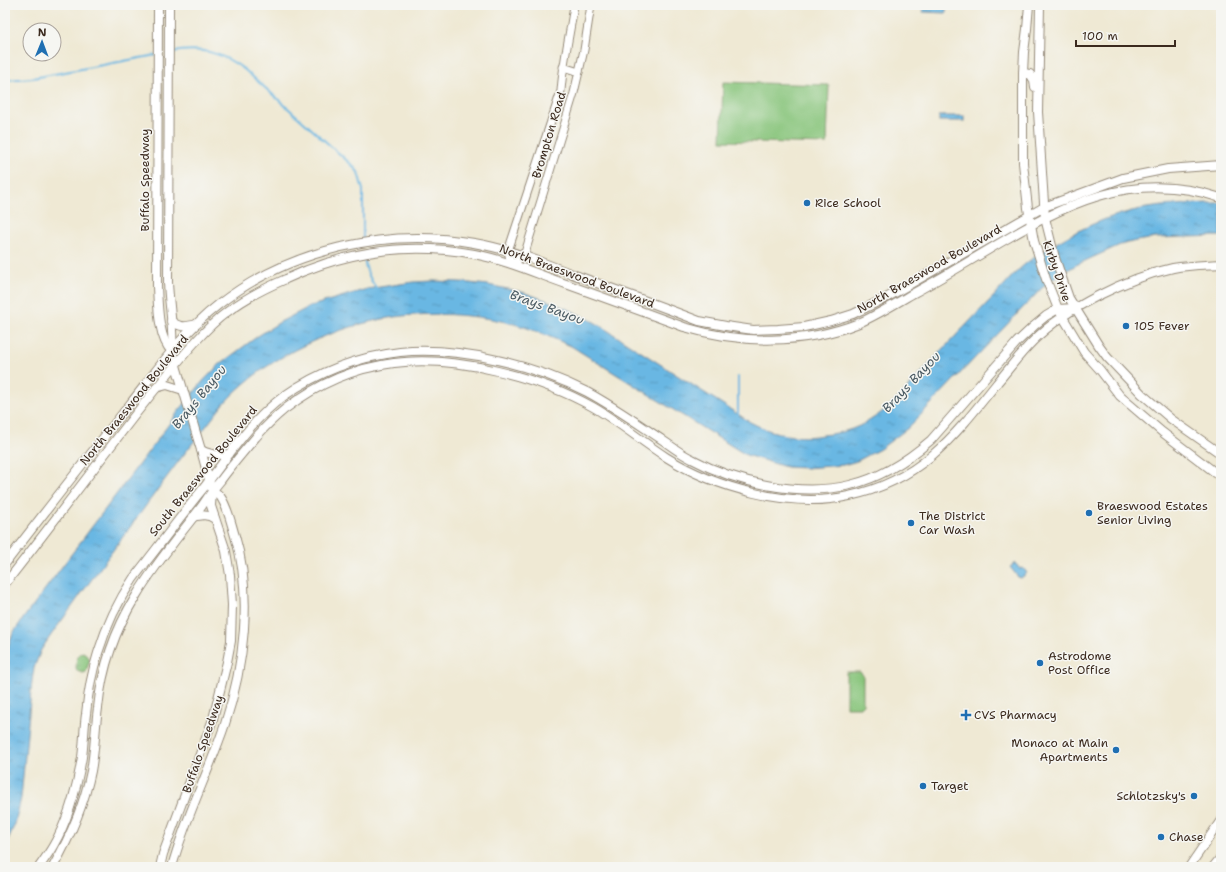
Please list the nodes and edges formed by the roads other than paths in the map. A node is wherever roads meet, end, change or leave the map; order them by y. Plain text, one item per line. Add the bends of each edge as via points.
1 (158, 5) edge
2 (169, 5) edge
3 (574, 5) edge
4 (591, 5) edge
5 (1029, 5) edge
6 (1040, 5) edge
7 (563, 67) junction
8 (579, 72) junction
9 (1023, 73) junction
10 (1038, 112) junction
11 (538, 163) junction
12 (1221, 165) edge
13 (551, 167) junction
14 (1221, 198) edge
15 (1044, 207) junction
16 (1029, 216) junction
17 (1045, 218) junction
18 (1030, 225) junction
19 (508, 251) junction
20 (524, 256) junction
21 (512, 264) junction
22 (1221, 264) edge
23 (655, 304) junction
24 (1076, 308) junction
25 (1058, 309) junction
26 (652, 315) junction
27 (1062, 317) junction
28 (170, 321) junction
29 (831, 321) junction
30 (197, 324) junction
31 (834, 331) junction
32 (172, 352) junction
33 (175, 364) junction
34 (156, 388) junction
35 (184, 391) junction
36 (201, 450) junction
37 (229, 454) junction
38 (1221, 454) edge
39 (1221, 477) edge
40 (210, 479) junction
41 (212, 491) junction
42 (193, 517) junction
43 (215, 519) junction
44 (5, 564) edge
45 (5, 584) edge
46 (1221, 820) edge
47 (1221, 857) edge
48 (40, 867) edge
49 (53, 867) edge
50 (160, 867) edge
51 (172, 867) edge
52 (1189, 867) edge
53 (1213, 867) edge

1 - 32 main road, Buffalo Speedway via 157,293 166,346
2 - 28 main road, Buffalo Speedway
3 - 7 street, Brompton Road
4 - 8 street, Brompton Road
5 - 9 main road, Kirby Drive
6 - 10 main road, Kirby Drive
7 - 8 street
7 - 11 street, Brompton Road via 561,90
8 - 13 street, Brompton Road
9 - 10 main road via 1030,74 1034,80
9 - 16 main road, Kirby Drive via 1023,162
10 - 15 main road, Kirby Drive
11 - 13 street
11 - 19 street, Brompton Road
12 - 15 main road, North Braeswood Boulevard via 1168,169 1123,178
13 - 20 street, Brompton Road
14 - 17 main road, North Braeswood Boulevard via 1185,189 1135,188 1094,197
15 - 16 main road, North Braeswood Boulevard
15 - 17 main road, Kirby Drive
16 - 18 main road, Kirby Drive
16 - 29 main road, North Braeswood Boulevard via 886,298 853,314
17 - 18 main road, North Braeswood Boulevard
17 - 24 main road, Kirby Drive via 1055,258
18 - 25 main road, Kirby Drive
18 - 31 main road, North Braeswood Boulevard via 880,312
19 - 20 main road, North Braeswood Boulevard
19 - 21 street
19 - 30 main road, North Braeswood Boulevard via 438,238 408,238 318,253 271,272 246,286
20 - 21 street
20 - 23 main road, North Braeswood Boulevard
21 - 26 main road, North Braeswood Boulevard
21 - 33 main road, North Braeswood Boulevard via 474,254 433,249 373,252 347,257 310,268 245,299 207,330
22 - 24 main road, South Braeswood Boulevard via 1176,268 1148,275 1106,292
23 - 26 main road
23 - 29 main road, North Braeswood Boulevard via 699,320 753,330 798,327
24 - 25 main road, South Braeswood Boulevard
24 - 27 main road, South Braeswood Boulevard
24 - 38 main road, Kirby Drive via 1099,346 1142,394 1171,419
25 - 27 main road, Kirby Drive
25 - 37 main road, South Braeswood Boulevard via 1046,316 1017,342 951,419 919,451 903,462 851,485 818,489 784,488 741,479 690,459 615,408 567,383 487,358 443,352 380,355 325,373 275,403
26 - 31 main road, North Braeswood Boulevard via 705,334 745,339 815,336
27 - 39 main road, Kirby Drive via 1084,352 1120,396
27 - 41 main road, South Braeswood Boulevard via 1025,349 976,410 939,450 901,478 847,497 819,500 777,498 735,488 688,470 609,417 574,397 521,377 467,366 413,362 394,363 341,376 307,394 269,422
28 - 30 main road via 180,327
28 - 32 main road, Buffalo Speedway
29 - 31 main road
30 - 32 main road, North Braeswood Boulevard
32 - 33 main road, Buffalo Speedway
32 - 44 main road, North Braeswood Boulevard
33 - 34 main road, North Braeswood Boulevard
33 - 35 main road, Buffalo Speedway
34 - 35 main road via 167,385
34 - 45 main road, North Braeswood Boulevard
35 - 36 main road, Buffalo Speedway
36 - 37 main road via 219,456
36 - 40 main road, Buffalo Speedway
37 - 40 main road, South Braeswood Boulevard
40 - 41 main road, Buffalo Speedway
40 - 48 main road, South Braeswood Boulevard via 131,582 110,622 94,668 76,786 54,844
41 - 42 main road, South Braeswood Boulevard
41 - 43 main road, Buffalo Speedway via 211,506
41 - 51 main road, Buffalo Speedway via 219,496 227,511 240,551 245,613 243,641 239,669 225,724
42 - 43 main road via 207,515
42 - 49 main road, South Braeswood Boulevard via 137,594 115,638 103,678 92,767 83,802 75,826
43 - 50 main road, Buffalo Speedway via 226,551 230,575 231,641 213,719
46 - 52 main road
47 - 53 main road

